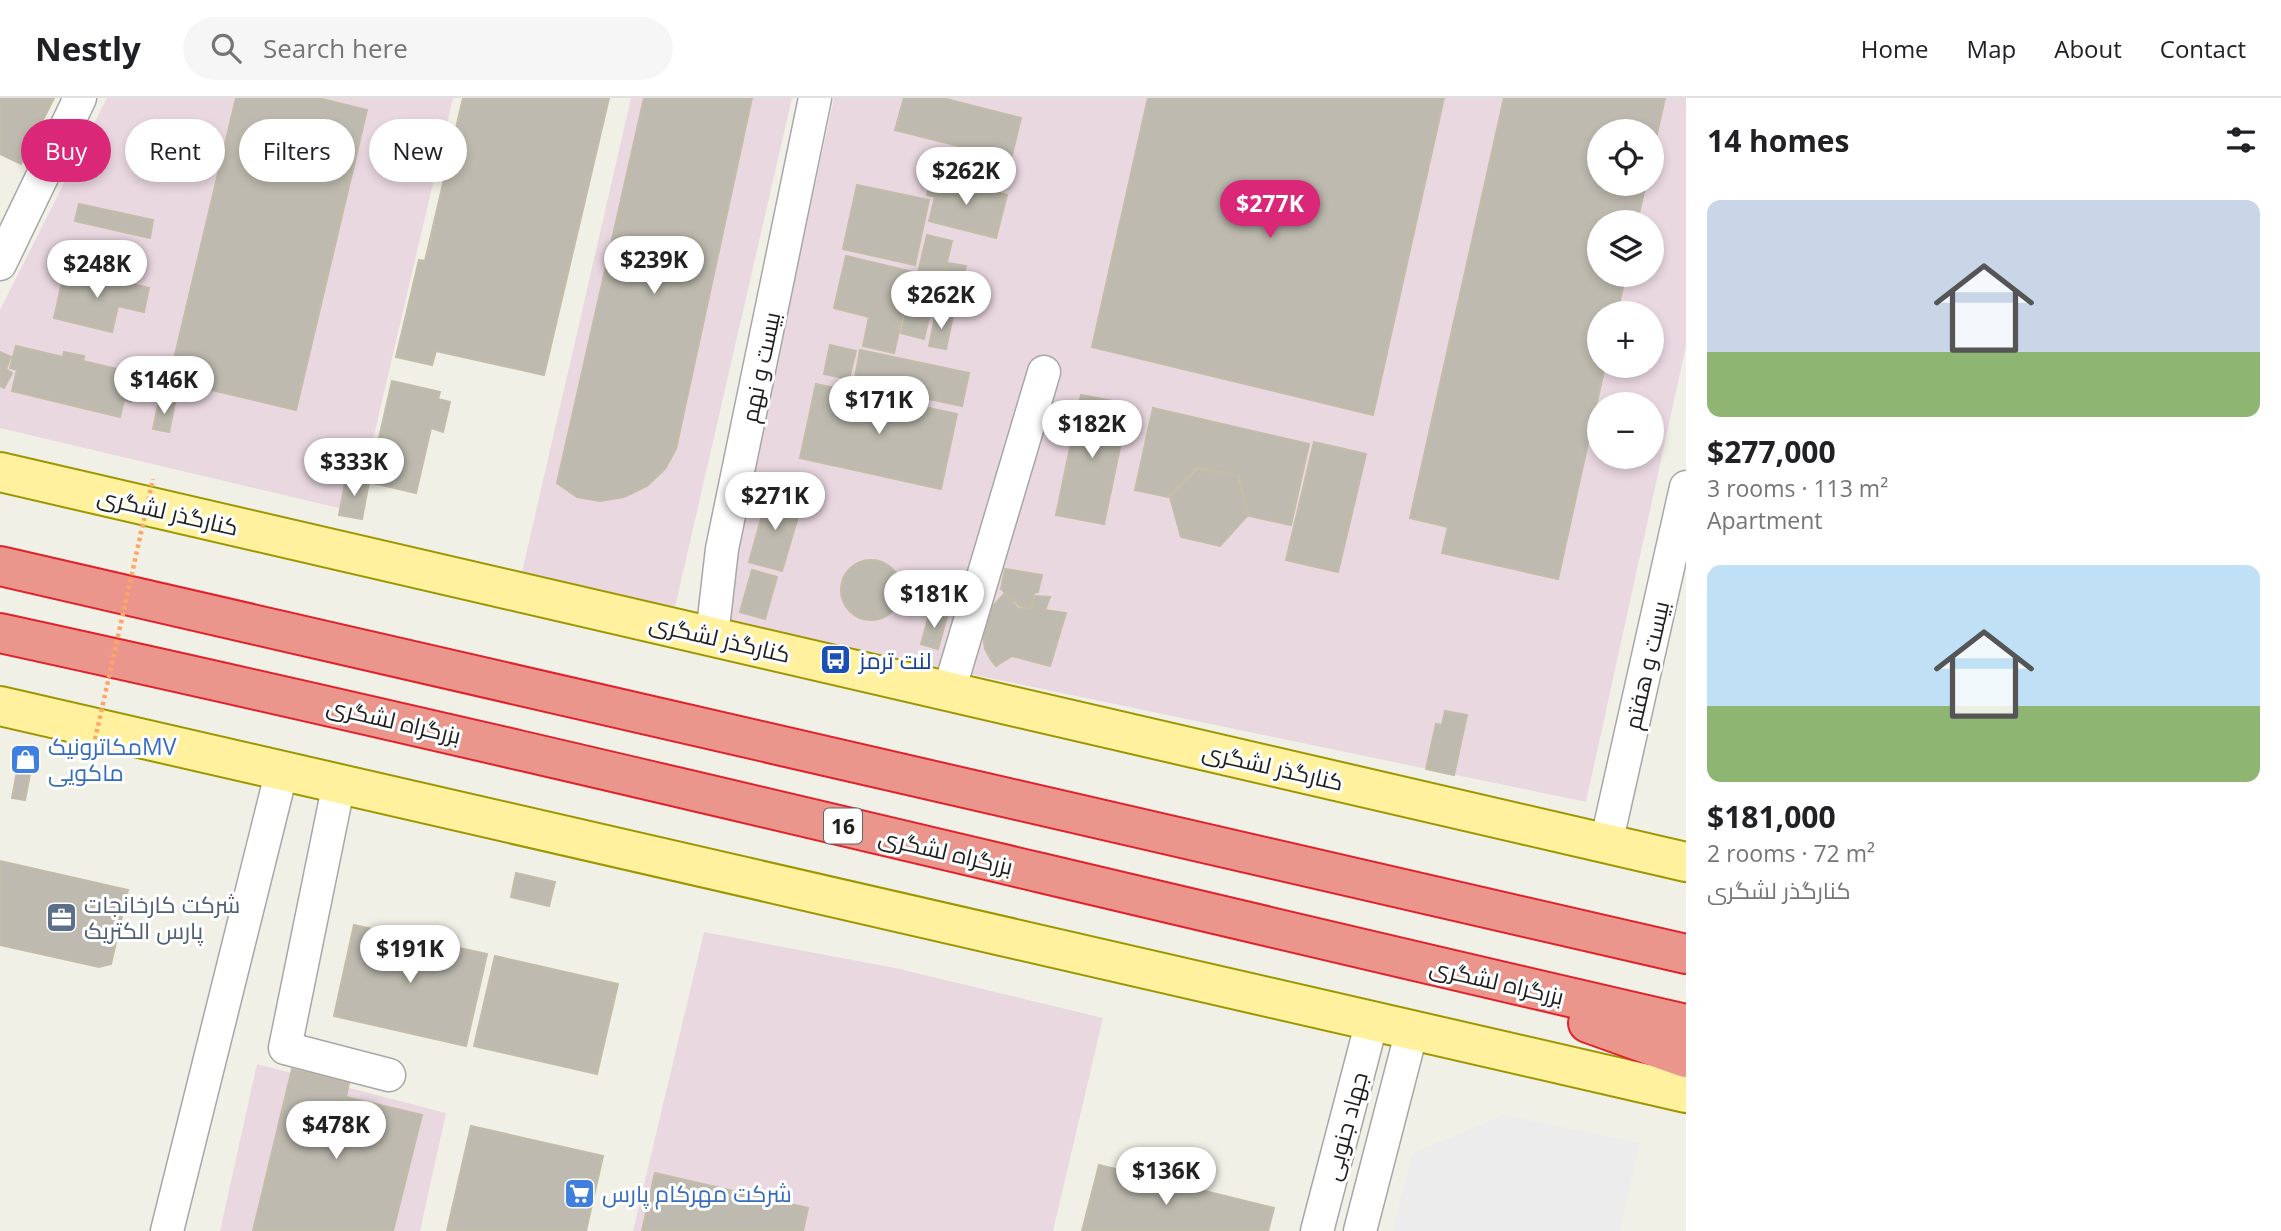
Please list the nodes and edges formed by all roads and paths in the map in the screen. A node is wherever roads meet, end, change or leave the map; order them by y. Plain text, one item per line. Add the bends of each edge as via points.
1 (80, 98) edge
2 (815, 98) edge
3 (0, 264) edge
4 (1044, 372) dead end
5 (0, 472) edge
6 (153, 479) dead end
7 (1686, 487) edge
8 (0, 566) edge
9 (0, 633) edge
10 (712, 636) junction
11 (949, 691) junction
12 (0, 706) edge
13 (92, 753) dead end
14 (282, 770) junction
15 (339, 783) junction
16 (1606, 844) junction
17 (1686, 862) edge
18 (1686, 954) edge
19 (1425, 964) junction
20 (1372, 1021) junction
21 (1686, 1024) edge
22 (1412, 1030) junction
23 (1686, 1058) edge
24 (389, 1076) dead end
25 (1686, 1093) edge
26 (167, 1231) edge
27 (1317, 1231) edge
28 (1360, 1231) edge

1 - 3 street
2 - 10 street, بیست و نهم via 722,549
4 - 11 street
5 - 10 main road, کنارگذر لشگری
6 - 13 path, bridge
7 - 16 street, بیست و هفتم
8 - 18 highway
9 - 19 highway, بزرگراه لشگری / 16 via 380,716
10 - 11 main road, کنارگذر لشگری
11 - 16 main road, کنارگذر لشگری
12 - 14 main road
14 - 15 main road
14 - 26 street
15 - 20 main road
15 - 24 street via 285,1048
16 - 17 main road, کنارگذر لشگری
19 - 21 highway, بزرگراه لشگری / 16
19 - 23 highway
20 - 22 main road
20 - 27 street, جهاد جنوبی
22 - 25 main road
22 - 28 street, جهاد جنوبی

